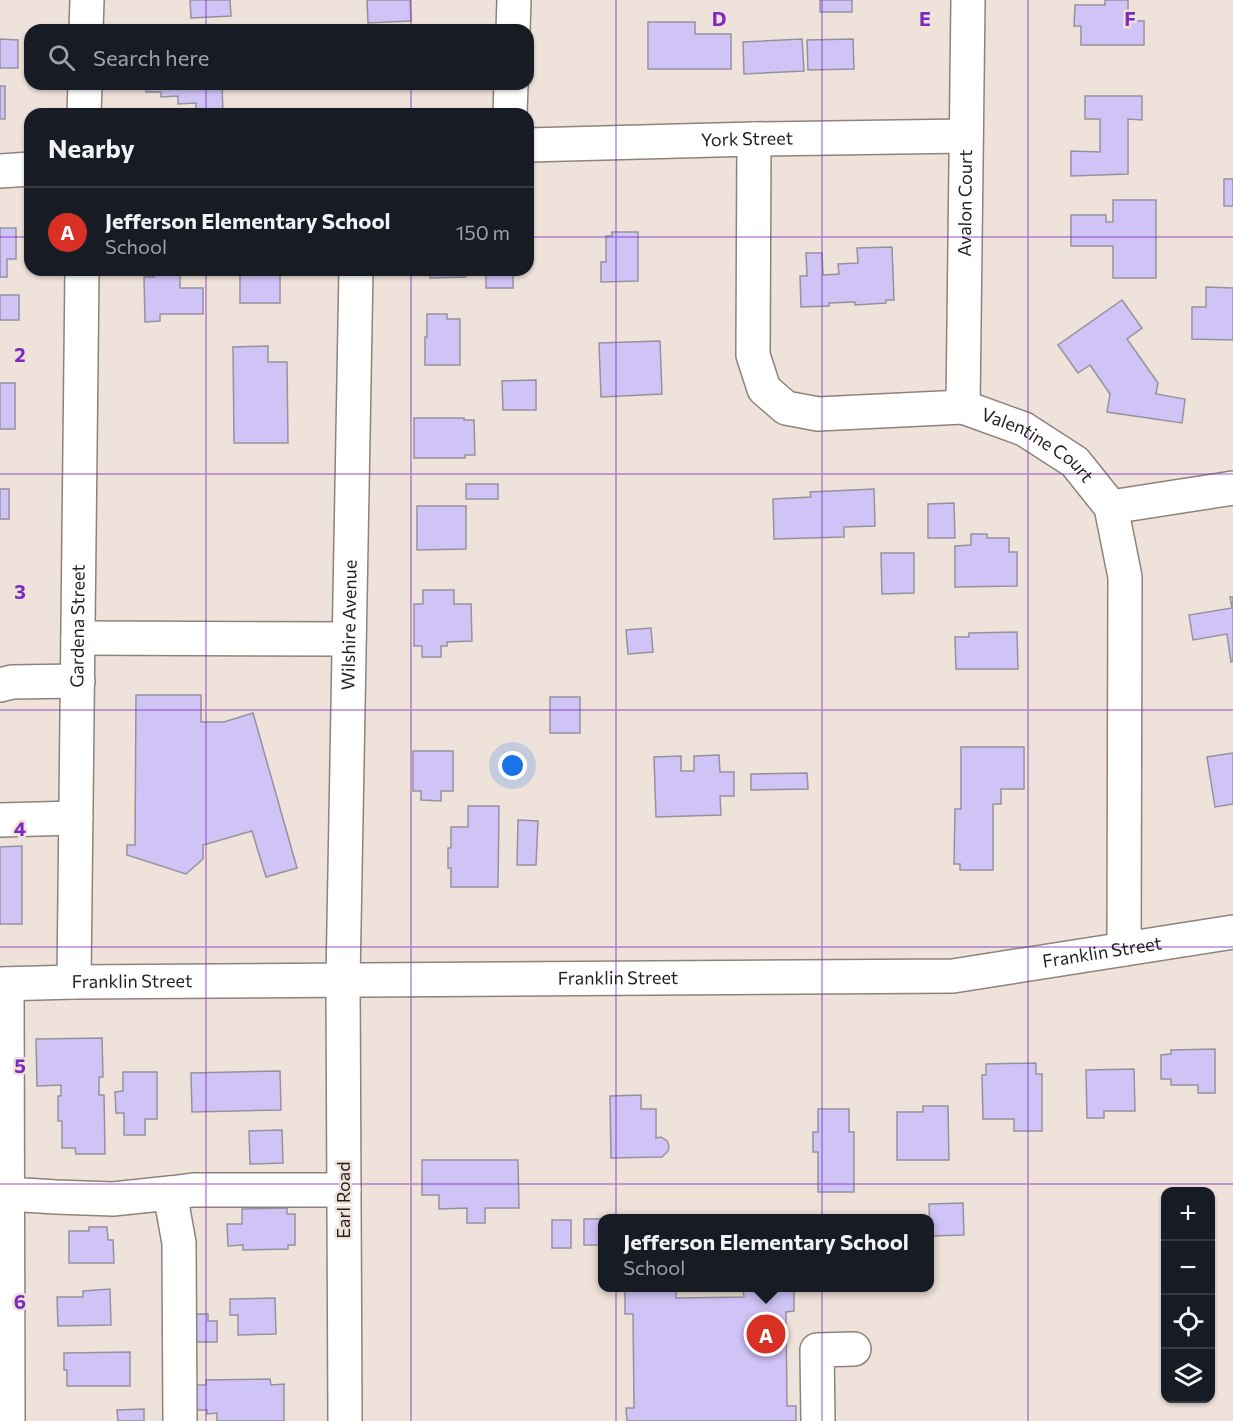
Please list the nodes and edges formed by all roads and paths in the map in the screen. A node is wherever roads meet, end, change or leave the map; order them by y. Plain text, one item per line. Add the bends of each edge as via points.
1 (87, 0) edge
2 (514, 0) edge
3 (968, 0) edge
4 (86, 24) edge
5 (513, 24) edge
6 (85, 90) edge
7 (511, 90) edge
8 (84, 108) edge
9 (510, 108) edge
10 (966, 136) junction
11 (754, 139) junction
12 (534, 145) edge
13 (24, 169) edge
14 (0, 171) edge
15 (82, 276) edge
16 (356, 276) edge
17 (963, 407) junction
18 (1233, 488) edge
19 (1111, 507) junction
20 (78, 638) junction
21 (349, 639) junction
22 (78, 681) junction
23 (0, 685) edge
24 (76, 818) junction
25 (0, 820) edge
26 (1233, 932) edge
27 (1124, 949) junction
28 (343, 980) junction
29 (74, 982) junction
30 (4, 984) edge
31 (344, 1190) junction
32 (170, 1193) junction
33 (5, 1215) edge
34 (854, 1349) dead end
35 (5, 1410) edge
36 (180, 1421) edge
37 (345, 1421) edge
38 (818, 1421) edge

1 - 4 street
2 - 5 street
3 - 10 street, Avalon Court
6 - 8 street
7 - 9 street
10 - 11 street, York Street
10 - 17 street, Avalon Court
11 - 12 street, York Street
11 - 17 street, Valentine Court via 753,355 764,389 786,408 818,414
13 - 14 street
15 - 20 street, Gardena Street
16 - 21 street, Wilshire Avenue
17 - 19 street, Valentine Court via 1024,429 1075,462
18 - 19 street
19 - 27 street, Valentine Court via 1125,577
20 - 21 street
20 - 22 street, Gardena Street
21 - 28 street, Wilshire Avenue
22 - 23 street via 12,681
22 - 24 street, Gardena Street
24 - 25 street
24 - 29 street, Gardena Street
26 - 27 street, Franklin Street
27 - 28 street, Franklin Street via 953,976
28 - 29 street, Franklin Street
28 - 31 street, Earl Road
29 - 30 street, Franklin Street
30 - 33 street
31 - 32 street
31 - 37 street, Earl Road
32 - 33 street via 113,1199 56,1197
32 - 36 street via 178,1243
33 - 35 street
34 - 38 street via 817,1350

